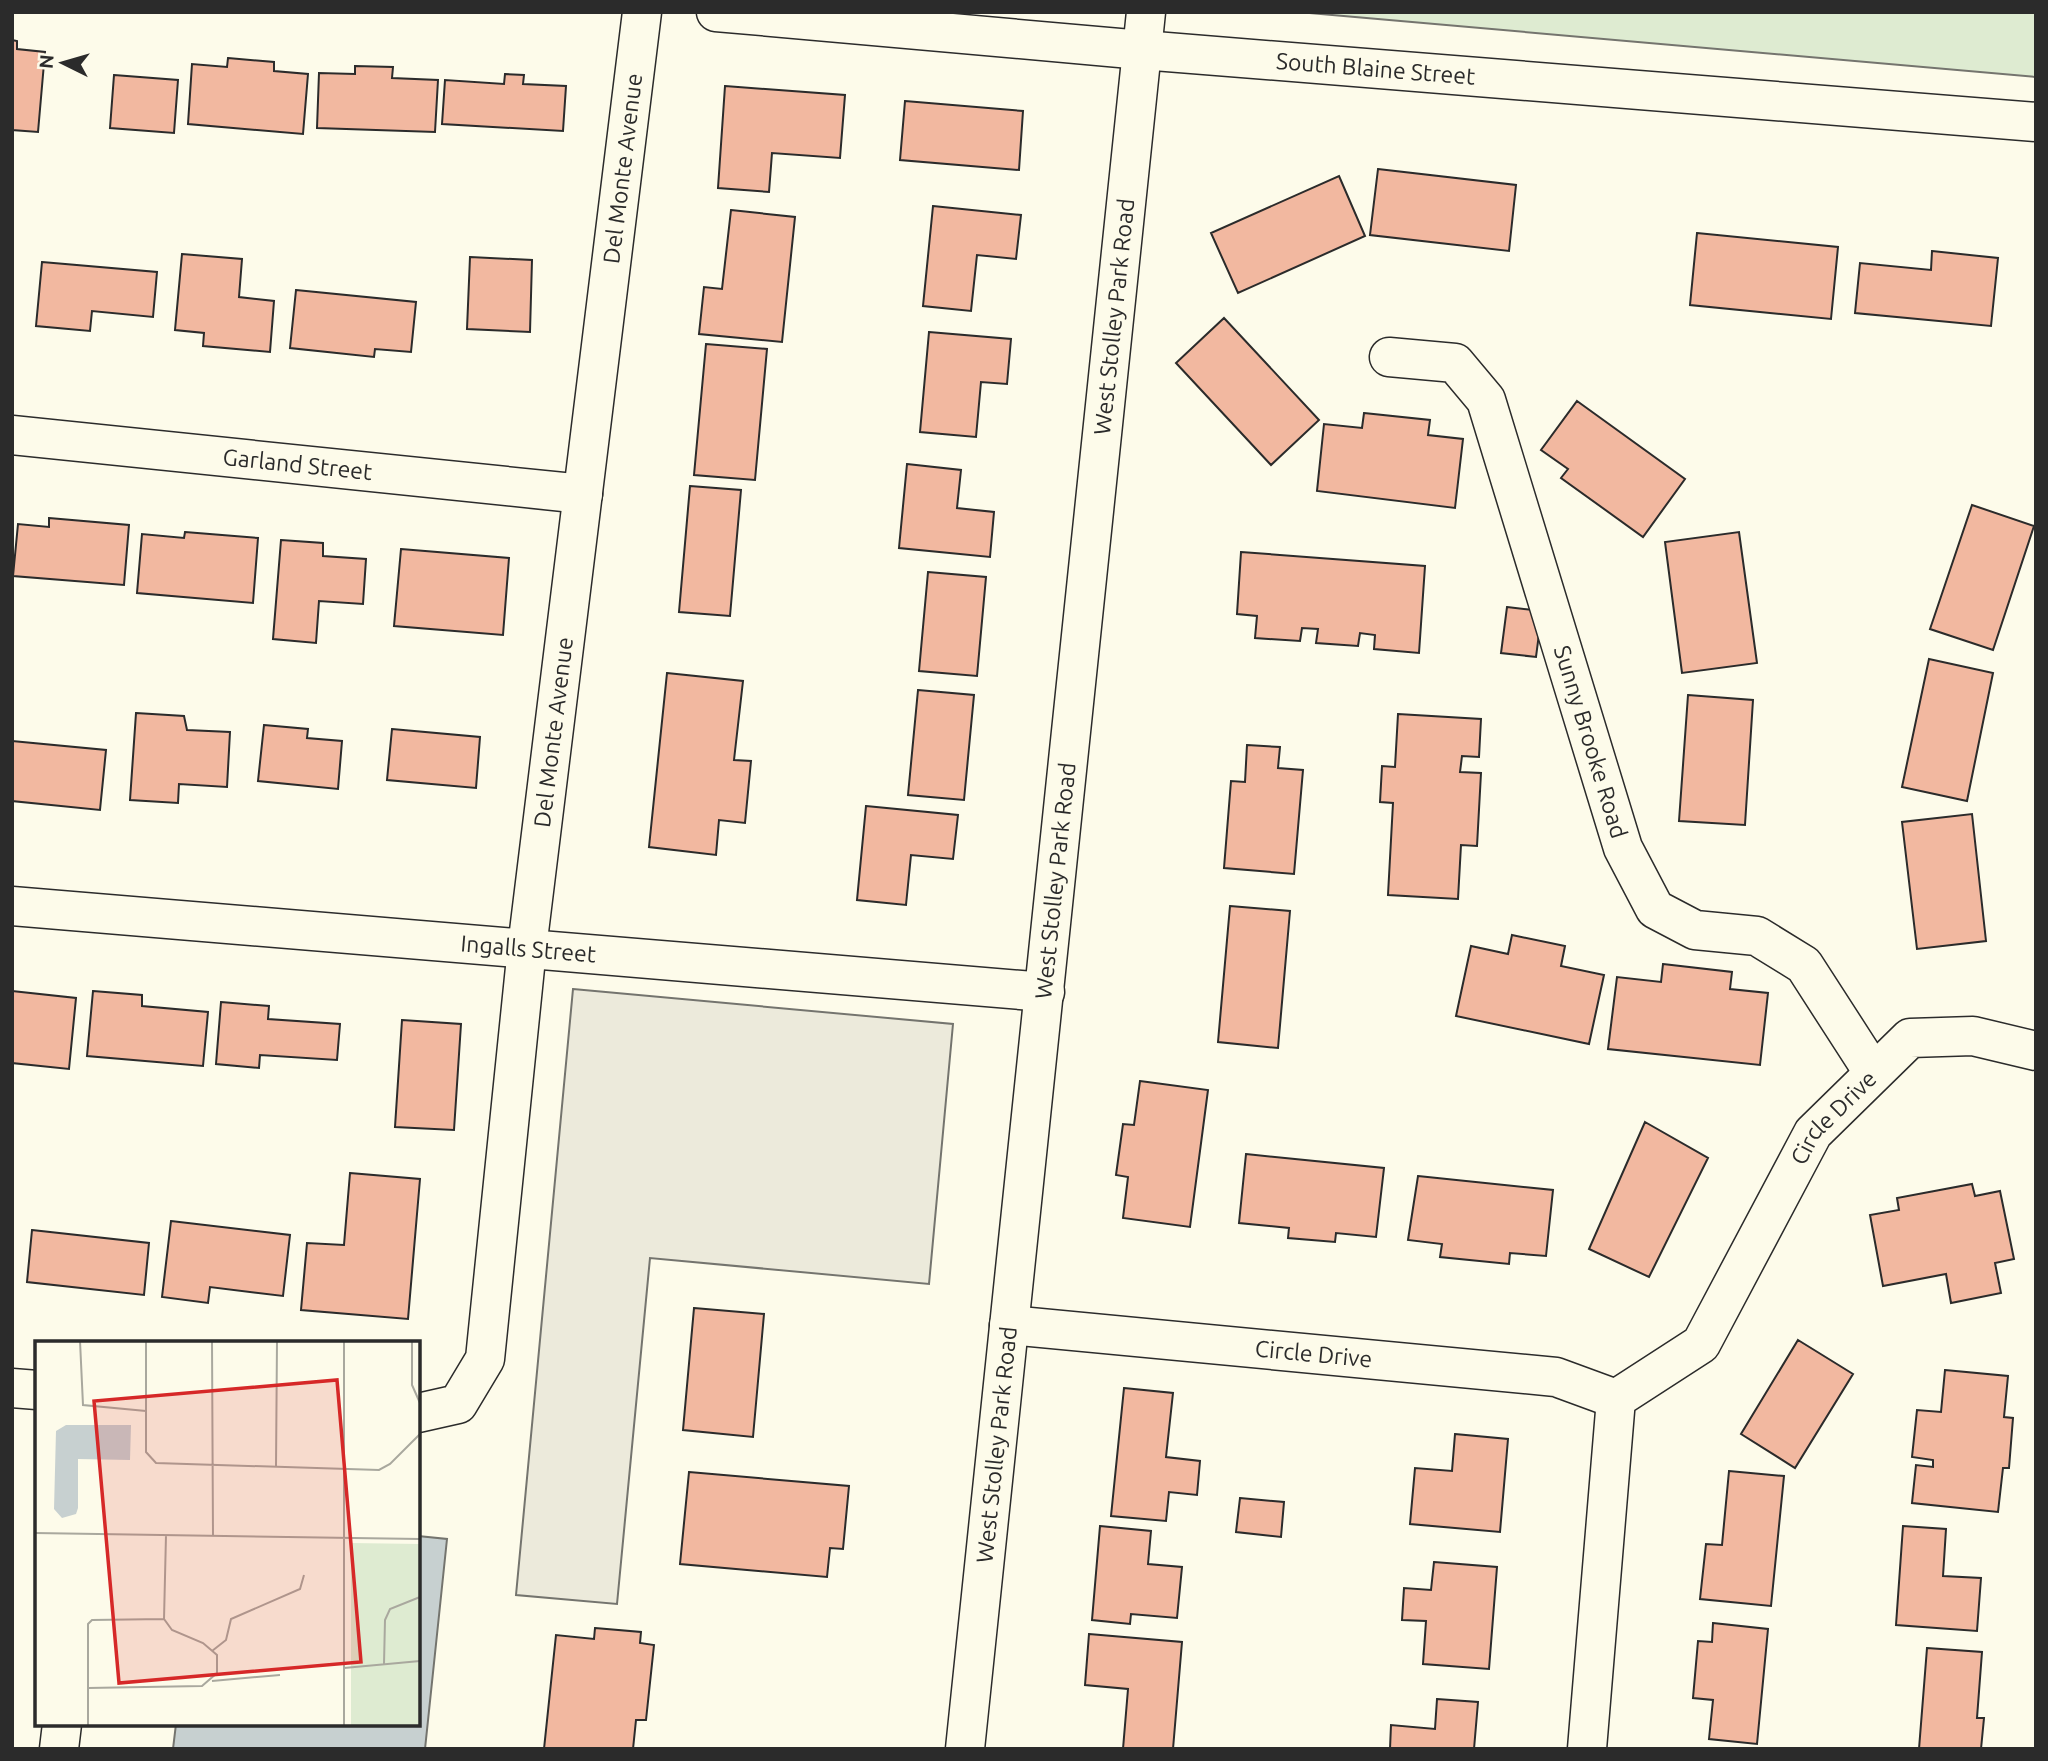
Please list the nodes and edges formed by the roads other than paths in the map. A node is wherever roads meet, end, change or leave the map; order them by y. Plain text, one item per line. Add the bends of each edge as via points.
1 (642, 12) edge
2 (716, 12) edge
3 (1146, 12) edge
4 (1142, 50) junction
5 (2036, 122) edge
6 (1389, 357) dead end
7 (12, 435) edge
8 (583, 494) junction
9 (12, 906) edge
10 (527, 948) junction
11 (1045, 992) junction
12 (2036, 1051) edge
13 (1873, 1072) junction
14 (1009, 1325) junction
15 (12, 1388) edge
16 (35, 1390) edge
17 (1616, 1399) junction
18 (420, 1413) edge
19 (62, 1726) edge
20 (59, 1749) edge
21 (965, 1749) edge
22 (1587, 1749) edge

1 - 8 street, Del Monte Avenue
2 - 4 street, South Blaine Street
3 - 4 street, West Stolley Park Road
4 - 5 street, South Blaine Street
4 - 11 street, West Stolley Park Road
6 - 13 street, Sunny Brooke Road via 1455,363 1486,400 1623,848 1655,909 1695,930 1757,936 1804,965
7 - 8 street, Garland Street
8 - 10 street, Del Monte Avenue
9 - 10 street, Ingalls Street
10 - 11 street, Ingalls Street
10 - 18 street, Del Monte Avenue via 485,1359 458,1404
11 - 14 street, West Stolley Park Road
12 - 13 street, Circle Drive via 1973,1036 1910,1038
13 - 17 street, Circle Drive via 1813,1133 1701,1344
14 - 17 street, Circle Drive via 1556,1377
14 - 21 street, West Stolley Park Road
15 - 16 street
17 - 22 street
19 - 20 street

